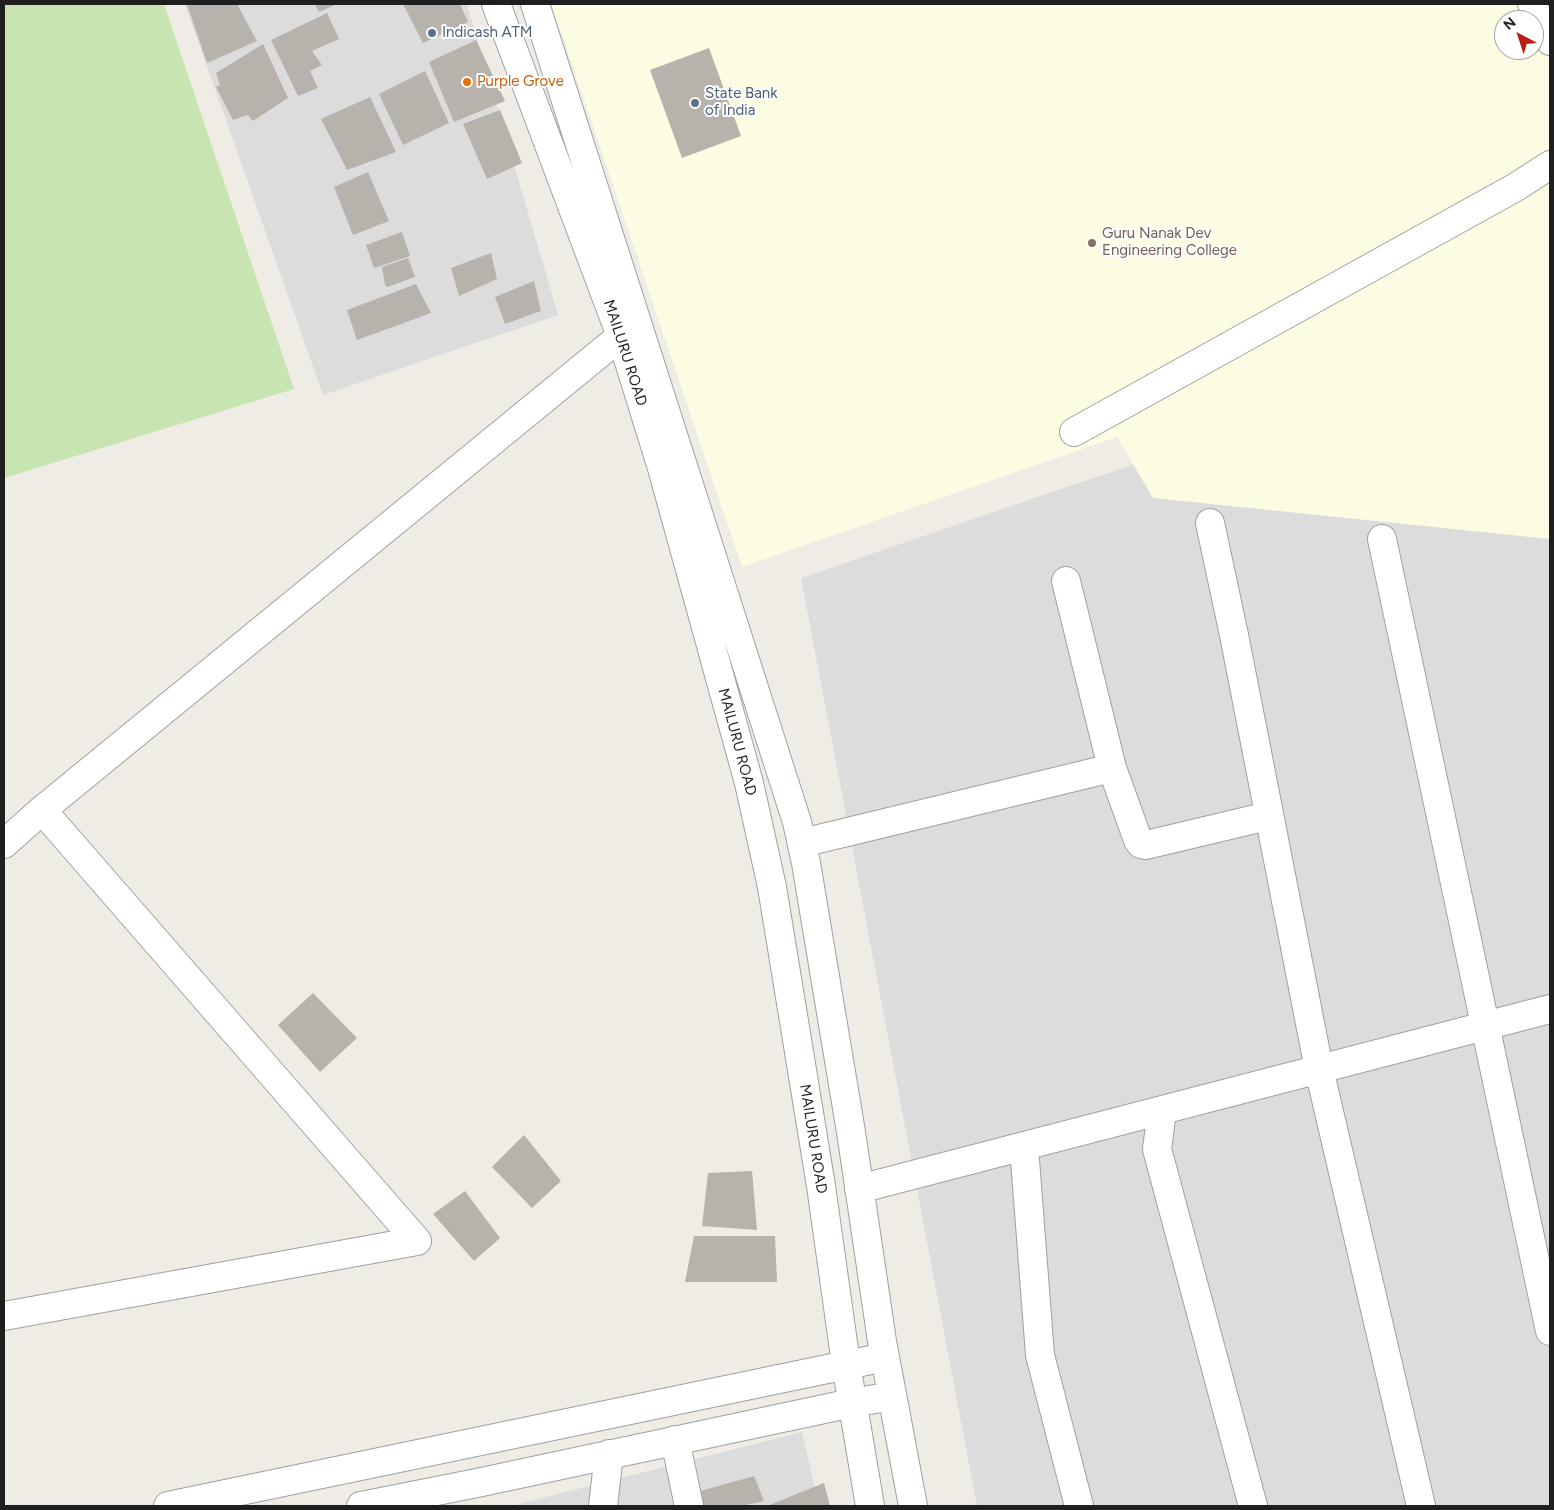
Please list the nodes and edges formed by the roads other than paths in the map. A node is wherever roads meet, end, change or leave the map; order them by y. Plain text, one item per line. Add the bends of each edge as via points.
1 (496, 4) edge
2 (535, 4) edge
3 (1532, 4) edge
4 (1550, 41) edge
5 (1550, 165) edge
6 (621, 336) junction
7 (1074, 432) dead end
8 (1210, 523) dead end
9 (1382, 539) dead end
10 (1066, 581) dead end
11 (1112, 768) junction
12 (42, 810) junction
13 (1268, 816) junction
14 (802, 843) junction
15 (4, 844) edge
16 (1550, 1009) edge
17 (1485, 1026) junction
18 (1319, 1069) junction
19 (1162, 1111) junction
20 (1024, 1147) junction
21 (859, 1189) junction
22 (4, 1316) edge
23 (1550, 1331) edge
24 (885, 1357) junction
25 (846, 1364) junction
26 (892, 1396) junction
27 (852, 1403) junction
28 (675, 1440) junction
29 (609, 1454) junction
30 (475, 1495) edge
31 (168, 1506) edge
32 (361, 1506) edge
33 (603, 1506) edge
34 (689, 1506) edge
35 (870, 1506) edge
36 (913, 1506) edge
37 (1080, 1506) edge
38 (1252, 1506) edge
39 (1421, 1506) edge

1 - 6 street, MAILURU ROAD
2 - 14 street
3 - 4 street
5 - 7 street via 1516,187
6 - 12 street
6 - 25 street, MAILURU ROAD via 662,468 749,783 773,897 821,1186
8 - 13 street
9 - 17 street
10 - 11 street
11 - 13 street via 1138,840 1146,846
11 - 14 street
12 - 15 street
12 - 22 street via 417,1241
13 - 18 street
14 - 21 street
16 - 17 street
17 - 18 street
17 - 23 street
18 - 19 street
18 - 39 street
19 - 20 street
19 - 38 street via 1157,1149
20 - 21 street
20 - 37 street via 1040,1355
21 - 24 street
24 - 25 street
24 - 26 street
25 - 27 street, MAILURU ROAD
25 - 31 street
26 - 27 street
26 - 36 street
27 - 28 street
27 - 35 street, MAILURU ROAD
28 - 29 street
28 - 34 street
29 - 30 street
29 - 33 street
30 - 32 street

